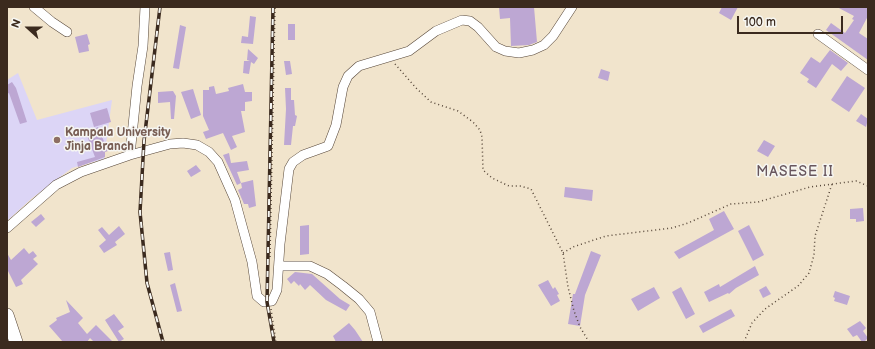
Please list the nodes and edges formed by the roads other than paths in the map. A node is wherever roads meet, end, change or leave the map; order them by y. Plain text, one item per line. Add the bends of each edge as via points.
1 (34, 7) edge
2 (145, 7) edge
3 (572, 7) edge
4 (67, 32) dead end
5 (818, 34) dead end
6 (868, 70) edge
7 (130, 155) junction
8 (7, 228) edge
9 (275, 264) junction
10 (7, 315) edge
11 (16, 342) edge
12 (378, 342) edge

1 - 4 street
2 - 7 street
3 - 9 street via 553,36 544,45 533,50 519,52 496,48 478,27 470,21 462,20 436,31 409,51 359,66 348,76 343,87 336,125 328,146 303,155 293,162 289,169 280,244
5 - 6 street
7 - 8 street via 80,172 56,185
7 - 9 street via 183,143 197,145 209,152 218,162 235,200 252,262 256,293 260,299 270,302 276,296
9 - 12 street via 310,266 343,286 370,312
10 - 11 highway

